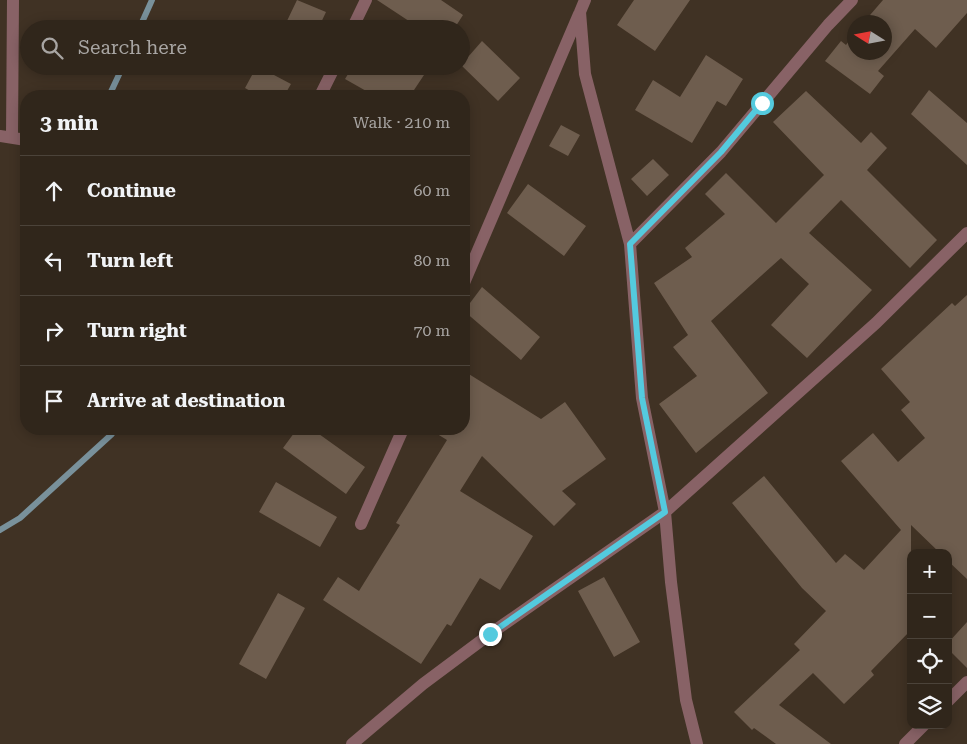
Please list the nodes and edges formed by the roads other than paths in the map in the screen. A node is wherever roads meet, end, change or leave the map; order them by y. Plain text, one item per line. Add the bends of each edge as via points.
1 (13, 0) edge
2 (366, 0) edge
3 (852, 0) edge
4 (582, 6) edge
5 (356, 20) edge
6 (330, 75) edge
7 (323, 90) edge
8 (6, 136) edge
9 (20, 139) edge
10 (967, 233) edge
11 (630, 244) junction
12 (470, 269) edge
13 (400, 435) edge
14 (665, 512) junction
15 (361, 524) dead end
16 (967, 682) edge
17 (952, 697) edge
18 (920, 729) edge
19 (352, 744) edge
20 (697, 744) edge
21 (905, 744) edge

1 - 8 street
2 - 5 street
3 - 11 street via 721,152
4 - 11 street via 585,74
4 - 12 street
6 - 7 street
8 - 9 street
10 - 14 street via 876,323
11 - 14 street via 642,398
13 - 15 street
14 - 19 street via 490,634 423,684
14 - 20 street via 686,700
16 - 17 street
18 - 21 street

